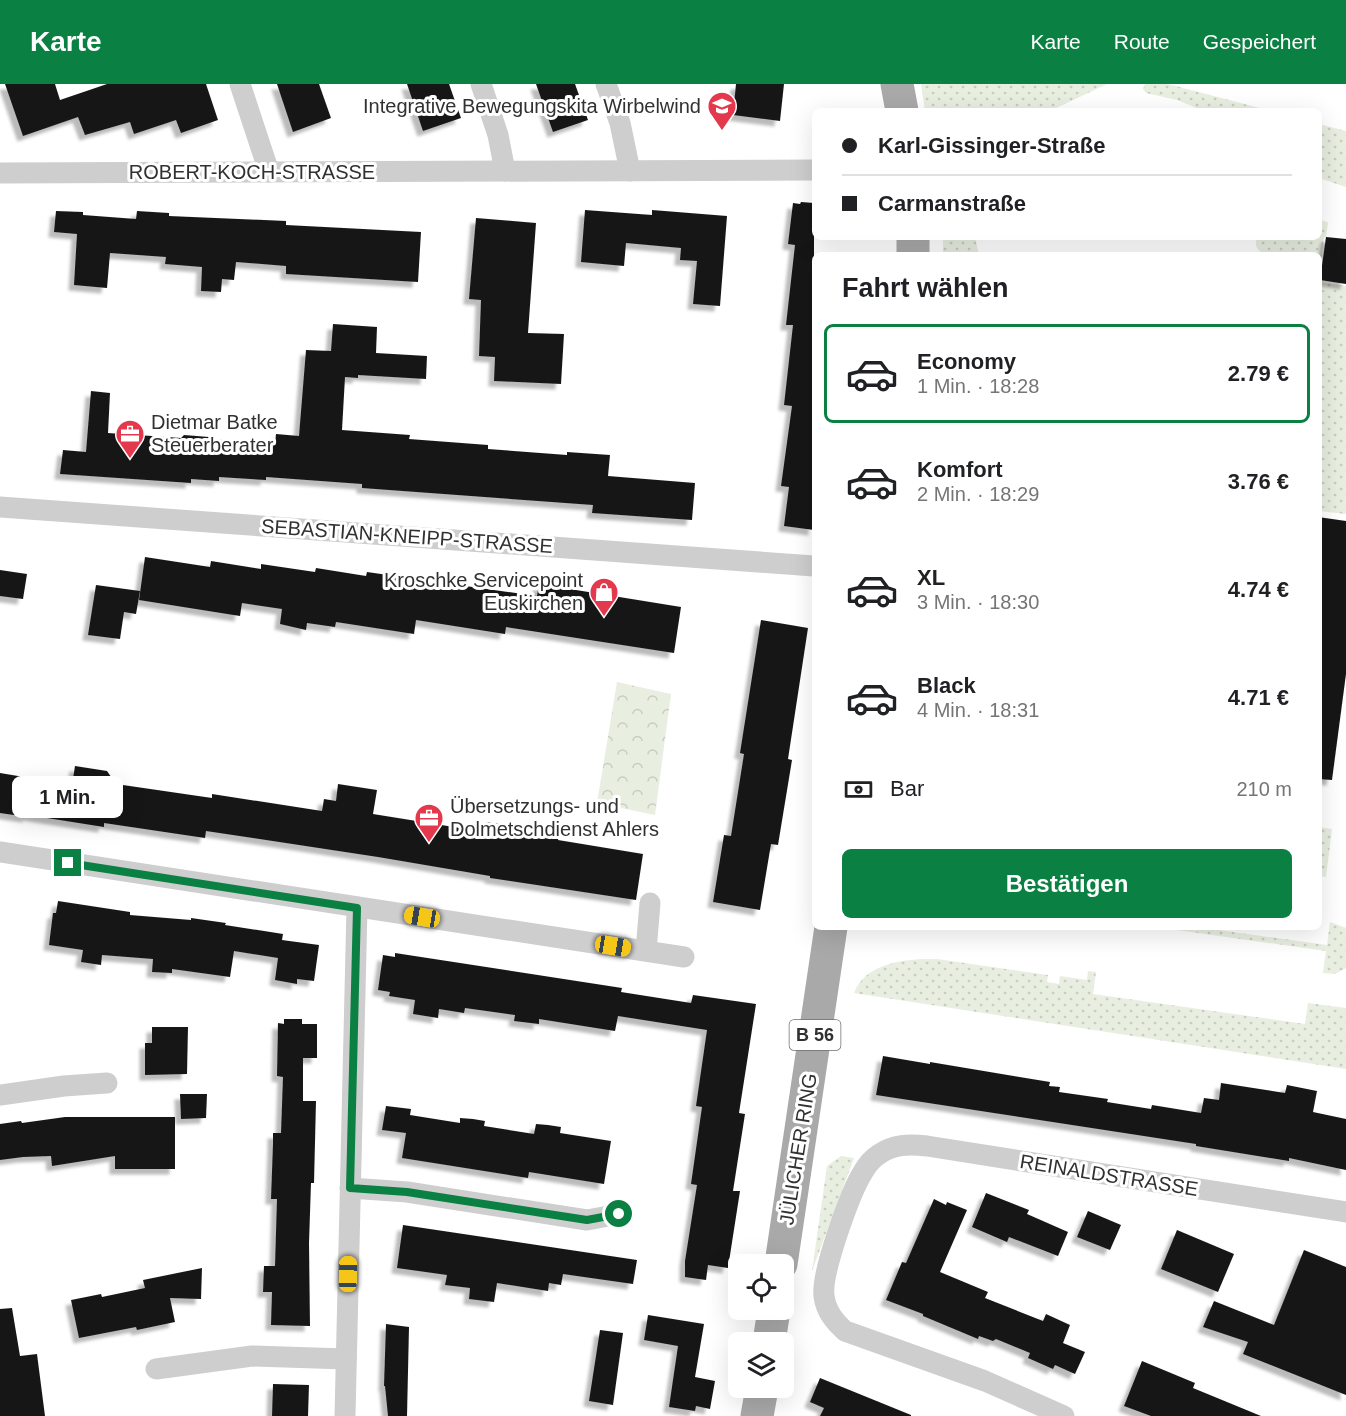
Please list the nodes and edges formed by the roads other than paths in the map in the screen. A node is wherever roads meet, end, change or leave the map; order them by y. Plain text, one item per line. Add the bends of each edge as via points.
1 (240, 84) edge
2 (481, 84) edge
3 (606, 84) edge
4 (897, 84) edge
5 (901, 108) edge
6 (505, 171) junction
7 (630, 171) junction
8 (812, 171) edge
9 (269, 172) junction
10 (0, 173) edge
11 (0, 507) edge
12 (812, 566) edge
13 (0, 852) edge
14 (651, 903) dead end
15 (357, 908) junction
16 (831, 930) edge
17 (646, 951) junction
18 (684, 957) dead end
19 (107, 1083) dead end
20 (0, 1095) edge
21 (350, 1188) junction
22 (1346, 1212) edge
23 (619, 1214) dead end
24 (782, 1254) edge
25 (346, 1359) junction
26 (156, 1369) dead end
27 (760, 1398) edge
28 (345, 1416) edge
29 (757, 1416) edge
30 (1064, 1416) edge

1 - 9 street
2 - 6 street
3 - 7 street via 620,123
4 - 5 main road
6 - 7 street, ROBERT-KOCH-STRASSE
6 - 9 street, ROBERT-KOCH-STRASSE
7 - 8 street, ROBERT-KOCH-STRASSE
9 - 10 street, ROBERT-KOCH-STRASSE
11 - 12 street, SEBASTIAN-KNEIPP-STRASSE
13 - 15 street
14 - 17 street
15 - 17 street
15 - 21 street
16 - 24 main road, JÜLICHER RING / B 56
17 - 18 street
19 - 20 street
21 - 23 street via 407,1192 587,1220
21 - 25 street
22 - 30 street, REINALDSTRASSE via 927,1146 896,1146 875,1156 857,1184 825,1274 824,1298 831,1316 845,1331 966,1374
25 - 26 street via 252,1356
25 - 28 street
27 - 29 main road

